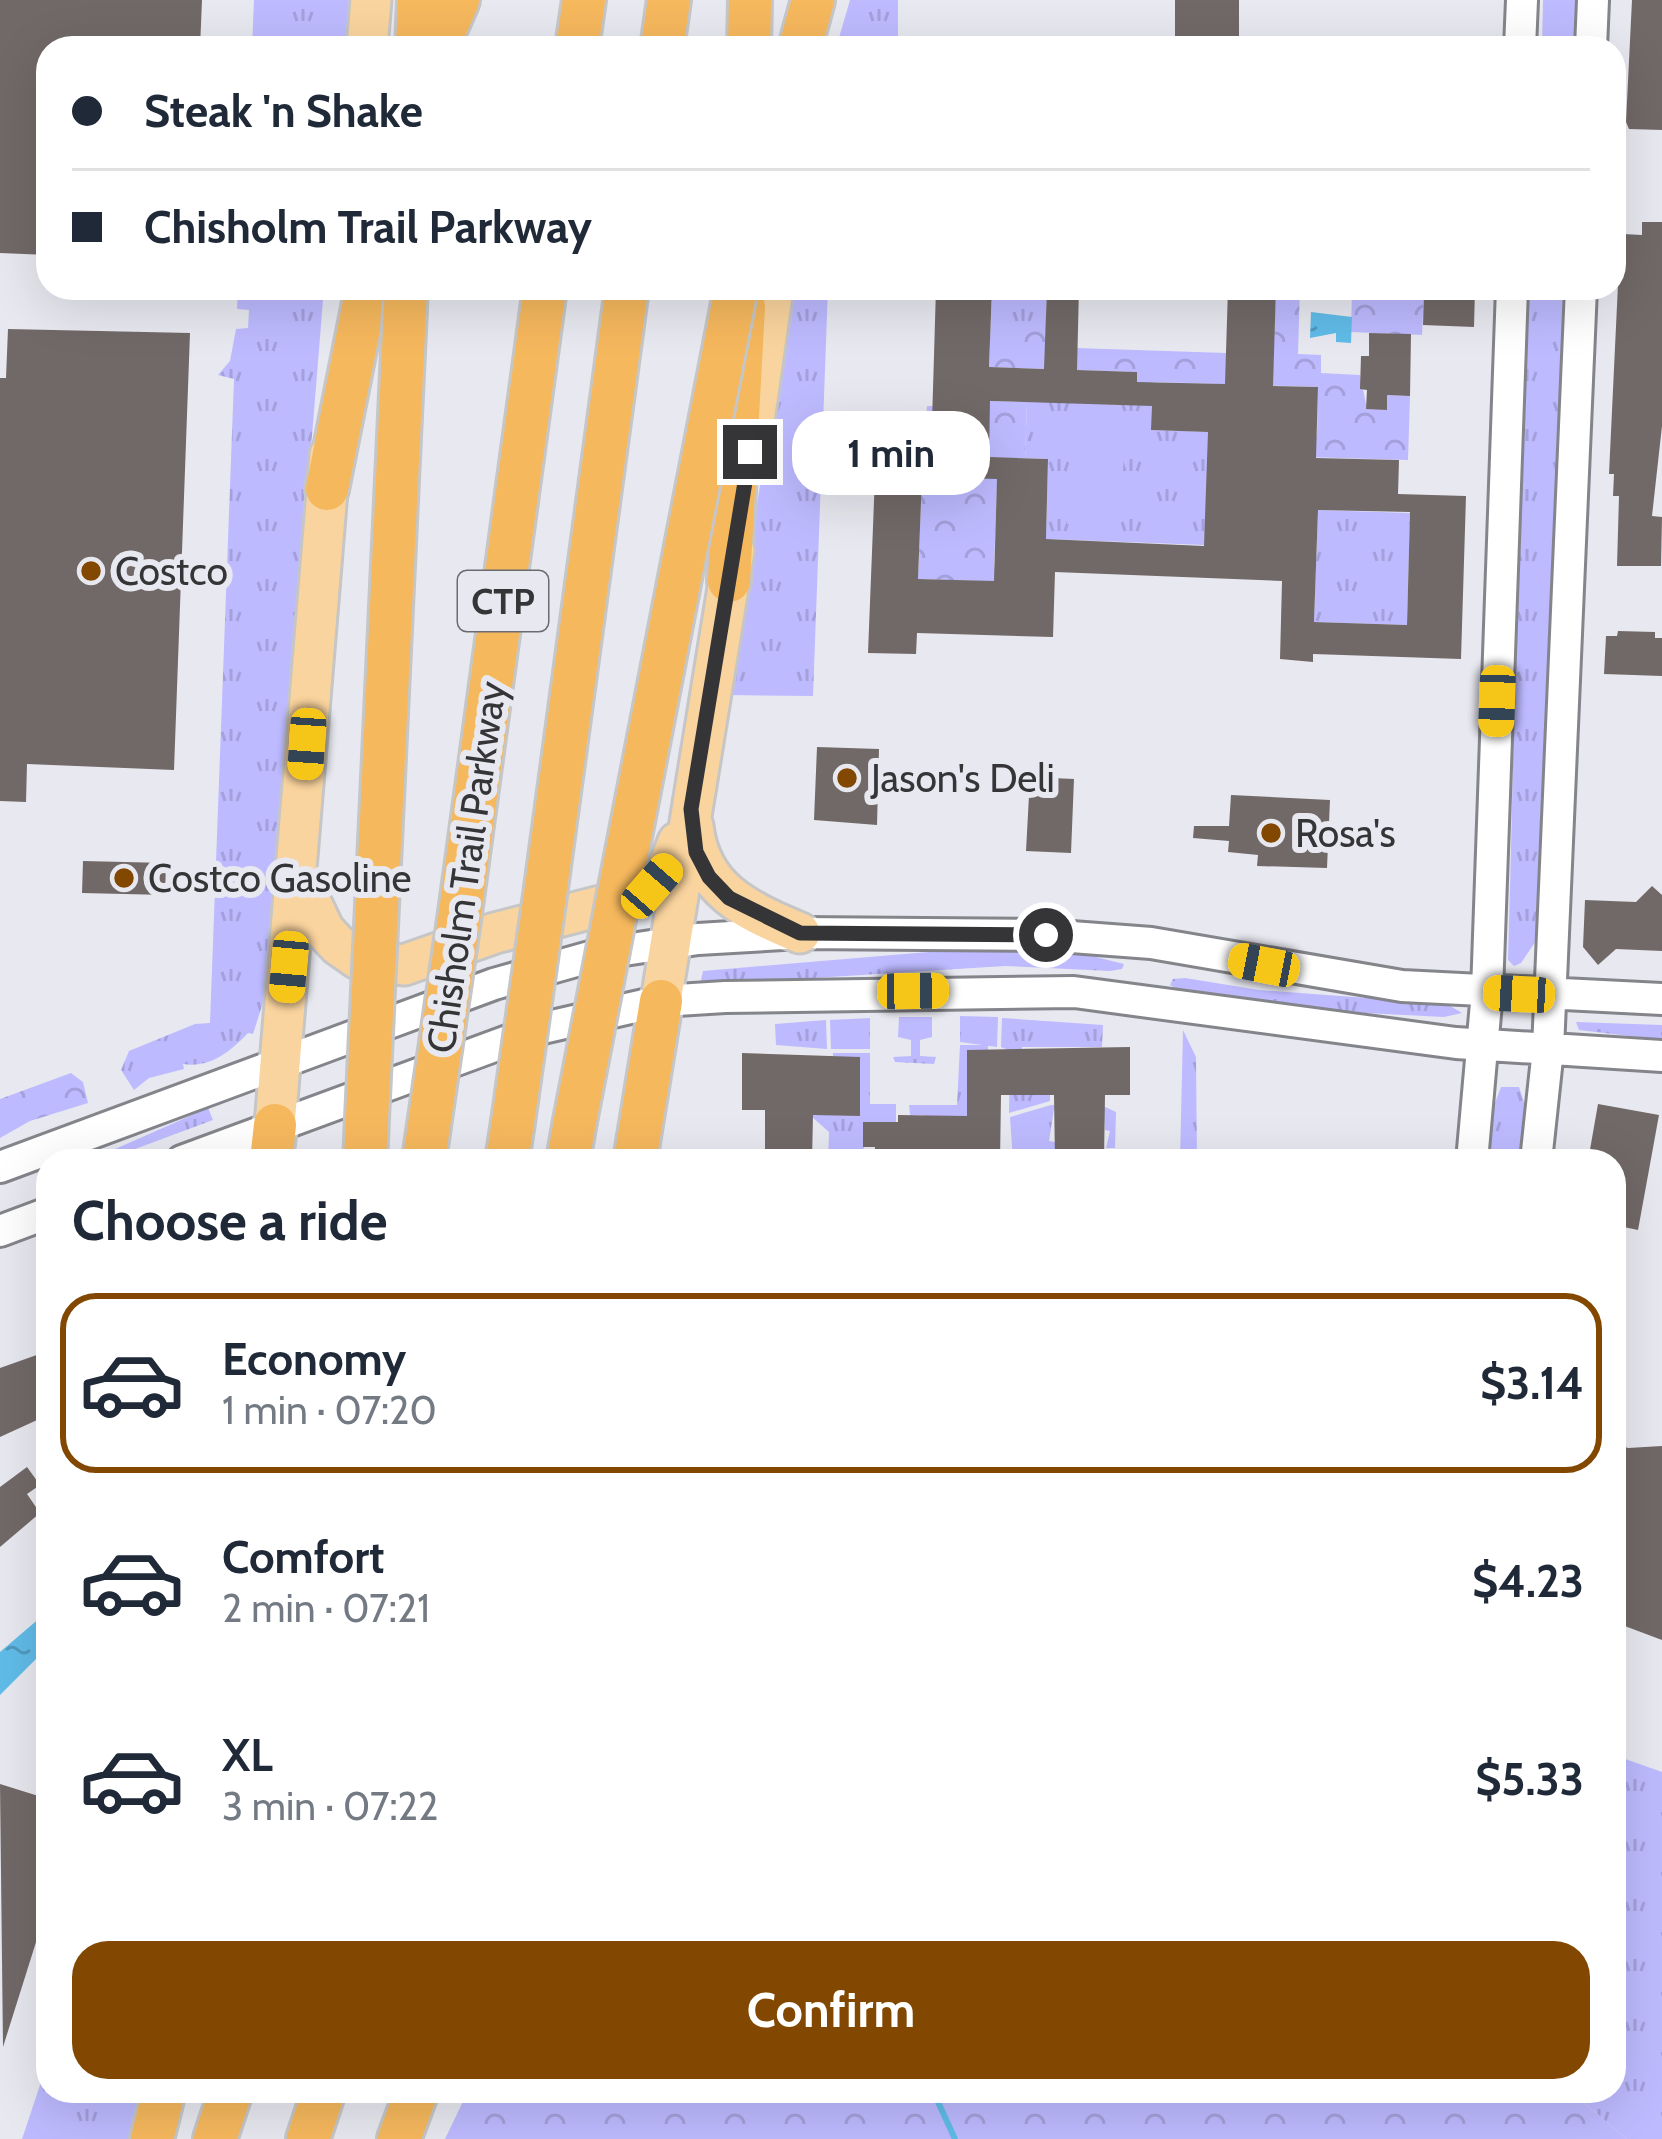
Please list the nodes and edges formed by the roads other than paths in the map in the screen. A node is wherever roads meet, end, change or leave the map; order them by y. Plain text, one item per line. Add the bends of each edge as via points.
1 (371, 0) edge
2 (418, 0) edge
3 (458, 0) edge
4 (584, 0) edge
5 (669, 0) edge
6 (749, 0) edge
7 (813, 0) edge
8 (833, 0) edge
9 (1522, 0) edge
10 (1593, 0) edge
11 (368, 36) edge
12 (417, 36) edge
13 (442, 36) edge
14 (579, 36) edge
15 (664, 36) edge
16 (749, 36) edge
17 (803, 36) edge
18 (824, 36) edge
19 (1520, 36) edge
20 (1592, 36) edge
21 (344, 300) edge
22 (365, 300) edge
23 (405, 300) edge
24 (543, 300) edge
25 (625, 300) edge
26 (738, 300) edge
27 (740, 300) edge
28 (771, 300) edge
29 (1512, 300) edge
30 (1580, 300) edge
31 (327, 489) junction
32 (729, 581) junction
33 (691, 809) junction
34 (297, 872) junction
35 (800, 933) junction
36 (669, 942) junction
37 (1150, 943) junction
38 (1486, 992) junction
39 (1551, 995) junction
40 (1150, 998) junction
41 (1662, 999) edge
42 (661, 1001) junction
43 (1483, 1046) junction
44 (1548, 1049) junction
45 (1662, 1056) edge
46 (280, 1059) junction
47 (571, 1141) edge
48 (510, 1142) edge
49 (273, 1143) edge
50 (47, 1149) edge
51 (243, 1149) edge
52 (366, 1149) edge
53 (425, 1149) edge
54 (637, 1149) edge
55 (1473, 1149) edge
56 (1537, 1149) edge
57 (36, 1153) edge
58 (0, 1167) edge
59 (36, 1218) edge
60 (0, 1231) edge
61 (161, 2103) edge
62 (227, 2103) edge
63 (412, 2103) edge
64 (152, 2139) edge
65 (215, 2139) edge
66 (399, 2139) edge

1 - 11 main road
2 - 12 highway
3 - 13 highway
4 - 14 highway
5 - 15 highway
6 - 16 highway
7 - 17 highway
8 - 18 main road
9 - 19 street
10 - 20 street
21 - 31 main road
22 - 31 highway
23 - 52 highway, bridge
24 - 53 highway, Chisholm Trail Parkway / CTP, bridge
25 - 48 highway, Chisholm Trail Parkway / CTP, bridge
26 - 47 highway, bridge
27 - 32 highway
28 - 32 main road
29 - 38 street
30 - 39 street
31 - 34 main road
32 - 33 main road
33 - 34 main road via 669,866 632,898 404,964 358,959 338,945
33 - 35 main road via 696,852 709,877 729,898
33 - 36 main road
34 - 46 main road
35 - 36 street
35 - 37 street
36 - 42 main road
36 - 46 street via 494,984
37 - 38 street via 1340,979
37 - 40 street
38 - 39 street
38 - 43 street
39 - 41 street
39 - 44 street
40 - 42 street via 990,990
40 - 43 street
42 - 49 street via 543,1028
42 - 54 highway
43 - 44 street
43 - 55 street
44 - 45 street
44 - 56 street
46 - 49 main road
46 - 50 street
49 - 51 street
57 - 58 street
59 - 60 street
61 - 64 highway
62 - 65 highway
63 - 66 highway

